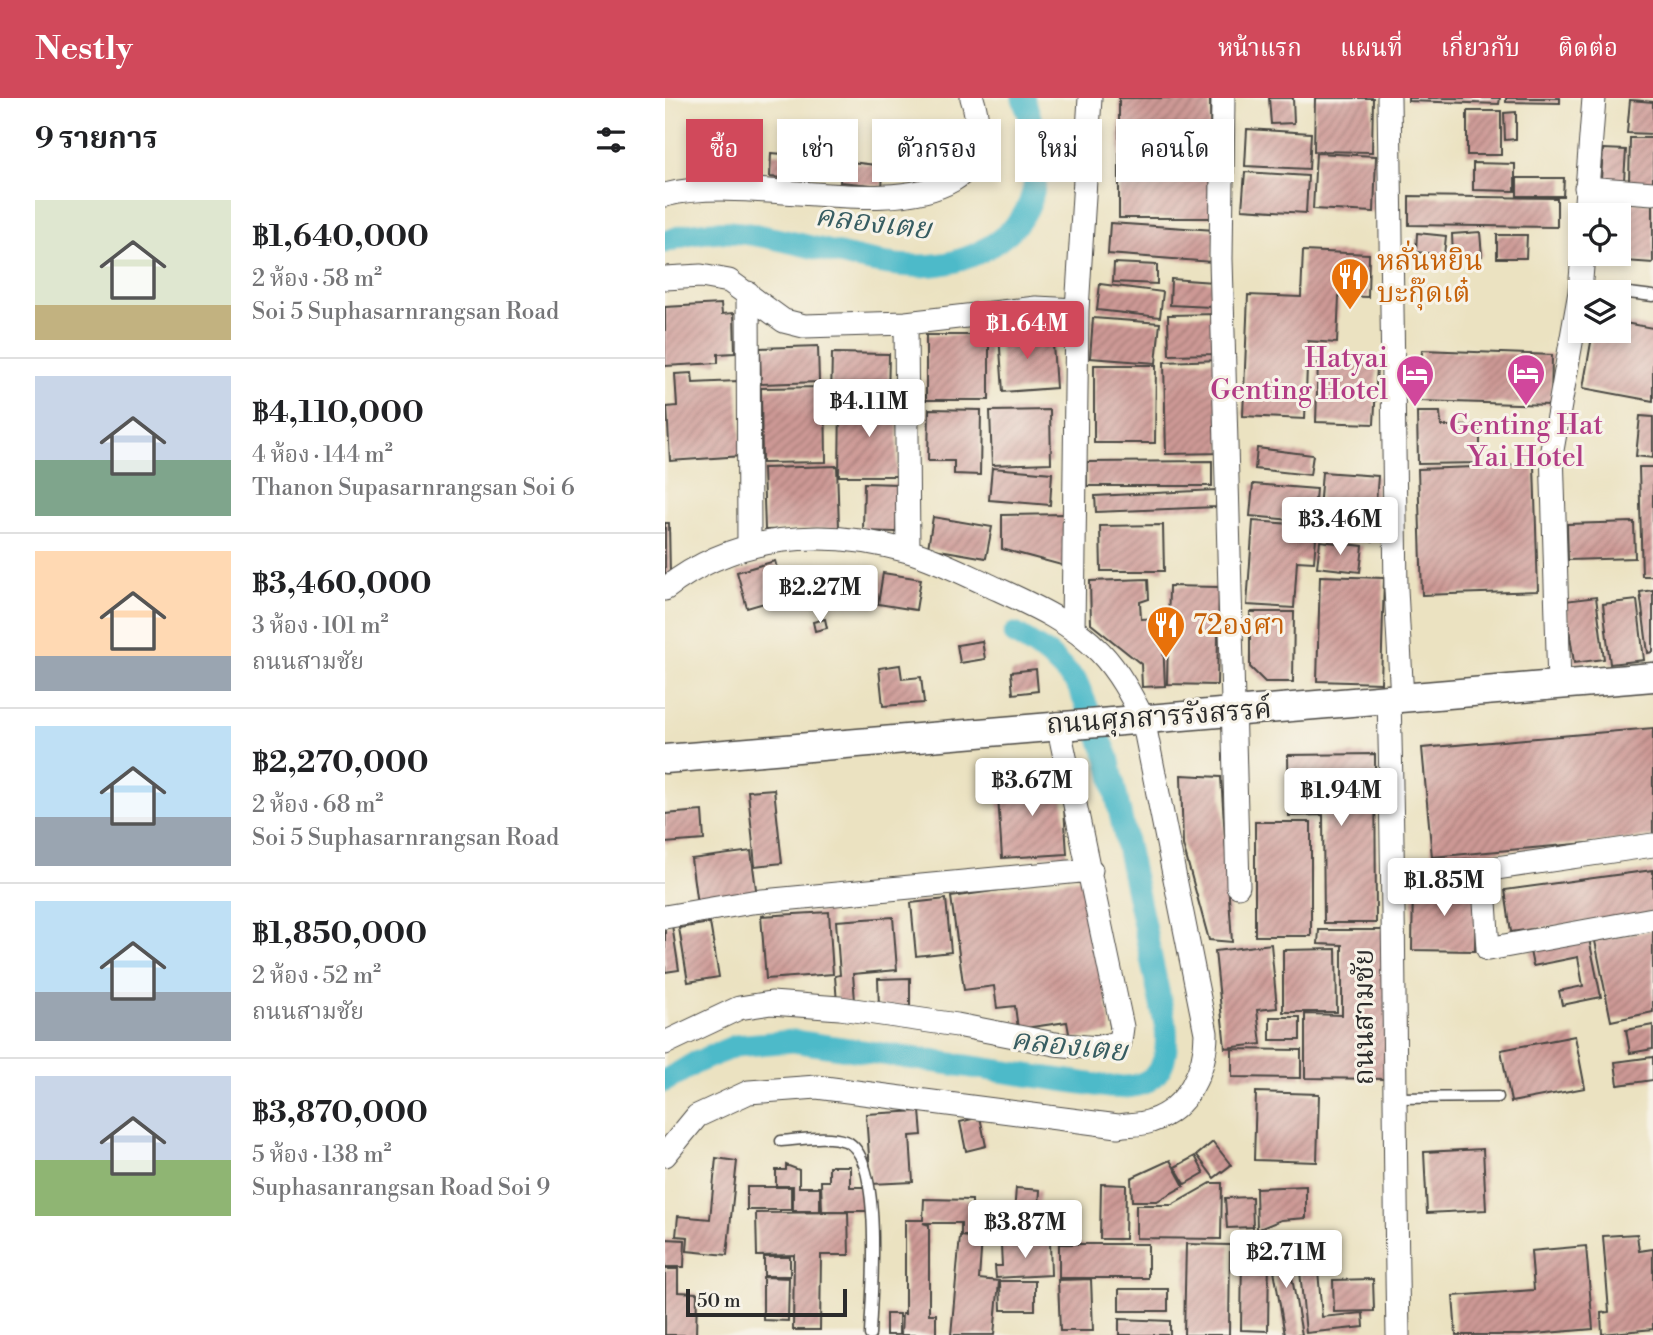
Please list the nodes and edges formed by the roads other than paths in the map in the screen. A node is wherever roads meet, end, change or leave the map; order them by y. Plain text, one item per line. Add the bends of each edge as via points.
1 (972, 98) edge
2 (1090, 98) edge
3 (1223, 98) edge
4 (1389, 98) edge
5 (1594, 98) edge
6 (1586, 188) junction
7 (1653, 193) edge
8 (665, 195) edge
9 (1585, 203) edge
10 (665, 278) edge
11 (748, 293) junction
12 (1631, 294) edge
13 (1653, 296) edge
14 (1077, 310) junction
15 (907, 323) junction
16 (1572, 343) edge
17 (749, 545) junction
18 (908, 551) junction
19 (665, 589) edge
20 (1073, 629) junction
21 (1653, 677) edge
22 (1559, 685) junction
23 (1395, 699) junction
24 (1234, 711) junction
25 (1143, 719) junction
26 (1058, 724) junction
27 (665, 759) edge
28 (1653, 845) edge
29 (1091, 870) junction
30 (1483, 870) junction
31 (1394, 873) junction
32 (1238, 886) dead end
33 (665, 917) edge
34 (1653, 919) edge
35 (665, 1043) edge
36 (1498, 1097) dead end
37 (1393, 1098) junction
38 (781, 1141) dead end
39 (665, 1155) edge
40 (870, 1335) edge
41 (1398, 1335) edge

1 - 8 street via 977,125 974,156 963,173 930,189 871,195 709,187
2 - 14 street
3 - 24 street via 1221,259
4 - 23 street, ถนนสามชัย
5 - 6 street
6 - 7 street
6 - 9 street
10 - 11 street via 715,277
11 - 15 street via 793,325
11 - 17 street
12 - 13 lane
14 - 15 street via 993,311
14 - 20 street
15 - 18 street
16 - 22 street via 1552,450
17 - 18 street via 806,539
17 - 19 street via 706,562
18 - 20 street via 1021,599
20 - 25 street via 1121,676
21 - 22 street, ถนนศุภสารรังสรรค์
22 - 23 street, ถนนศุภสารรังสรรค์
23 - 24 street, ถนนศุภสารรังสรรค์
23 - 31 street, ถนนสามชัย
24 - 25 street, ถนนศุภสารรังสรรค์
24 - 32 street
25 - 26 street, ถนนศุภสารรังสรรค์
25 - 39 street via 1205,1025 1201,1068 1178,1105 1151,1121 1118,1126 817,1087 749,1092 697,1116
26 - 27 street, ถนนศุภสารรังสรรค์
26 - 29 street
28 - 30 street
29 - 33 street via 752,902
29 - 35 street via 1122,1027 1122,1036 1113,1046 1055,1044 957,1025 786,1003 739,1008
30 - 31 street
30 - 34 street via 1488,949
31 - 37 street, ถนนสามชัย
36 - 37 lane
37 - 41 street, ถนนสามชัย
38 - 40 lane via 845,1141 859,1151 874,1198

